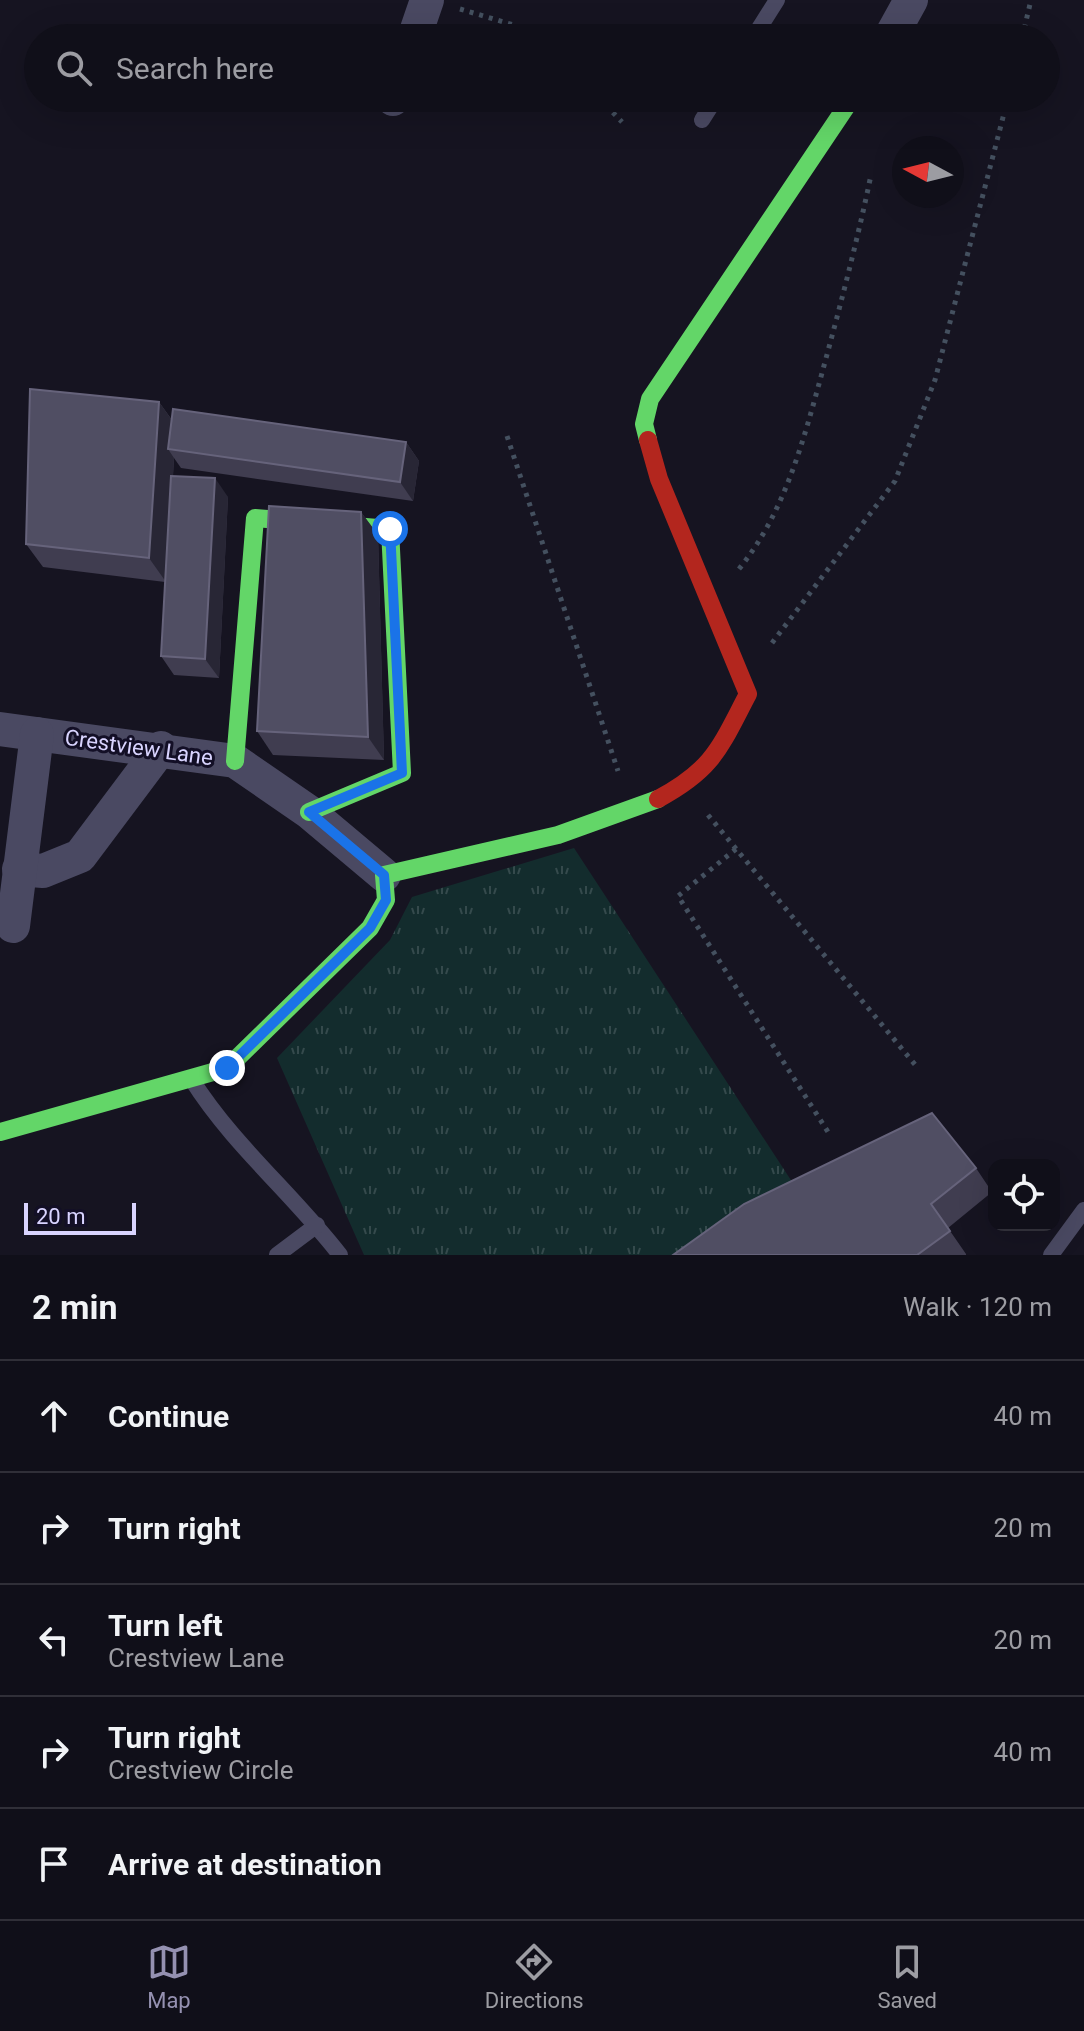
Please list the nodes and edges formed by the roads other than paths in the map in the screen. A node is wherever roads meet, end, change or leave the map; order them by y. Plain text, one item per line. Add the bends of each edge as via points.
1 (777, 0) edge
2 (911, 0) edge
3 (442, 4) edge
4 (426, 24) edge
5 (762, 24) edge
6 (898, 24) edge
7 (707, 112) edge
8 (843, 112) edge
9 (702, 120) dead end
10 (0, 729) edge
11 (37, 734) junction
12 (161, 748) junction
13 (235, 761) junction
14 (309, 812) junction
15 (19, 869) junction
16 (384, 875) junction
17 (13, 926) dead end
18 (192, 1080) junction
19 (0, 1132) edge
20 (1084, 1210) edge
21 (317, 1225) junction
22 (277, 1255) edge
23 (340, 1255) edge
24 (1051, 1255) edge

1 - 5 lane
2 - 6 street
3 - 4 street
7 - 9 lane
8 - 16 street via 650,399 644,424 659,479 748,694 711,762 684,786 603,823
10 - 11 street, Crestview Lane
11 - 12 street, Crestview Lane
11 - 15 street
12 - 13 street, Crestview Lane
12 - 15 street via 80,856 43,871
13 - 14 street, Crestview Lane
13 - 14 street via 255,518 390,529 402,773
14 - 16 street, Crestview Lane
15 - 17 street
16 - 18 street via 386,900 370,928 227,1068
18 - 19 street
18 - 21 lane via 216,1119
20 - 24 lane
21 - 22 lane
21 - 23 lane

